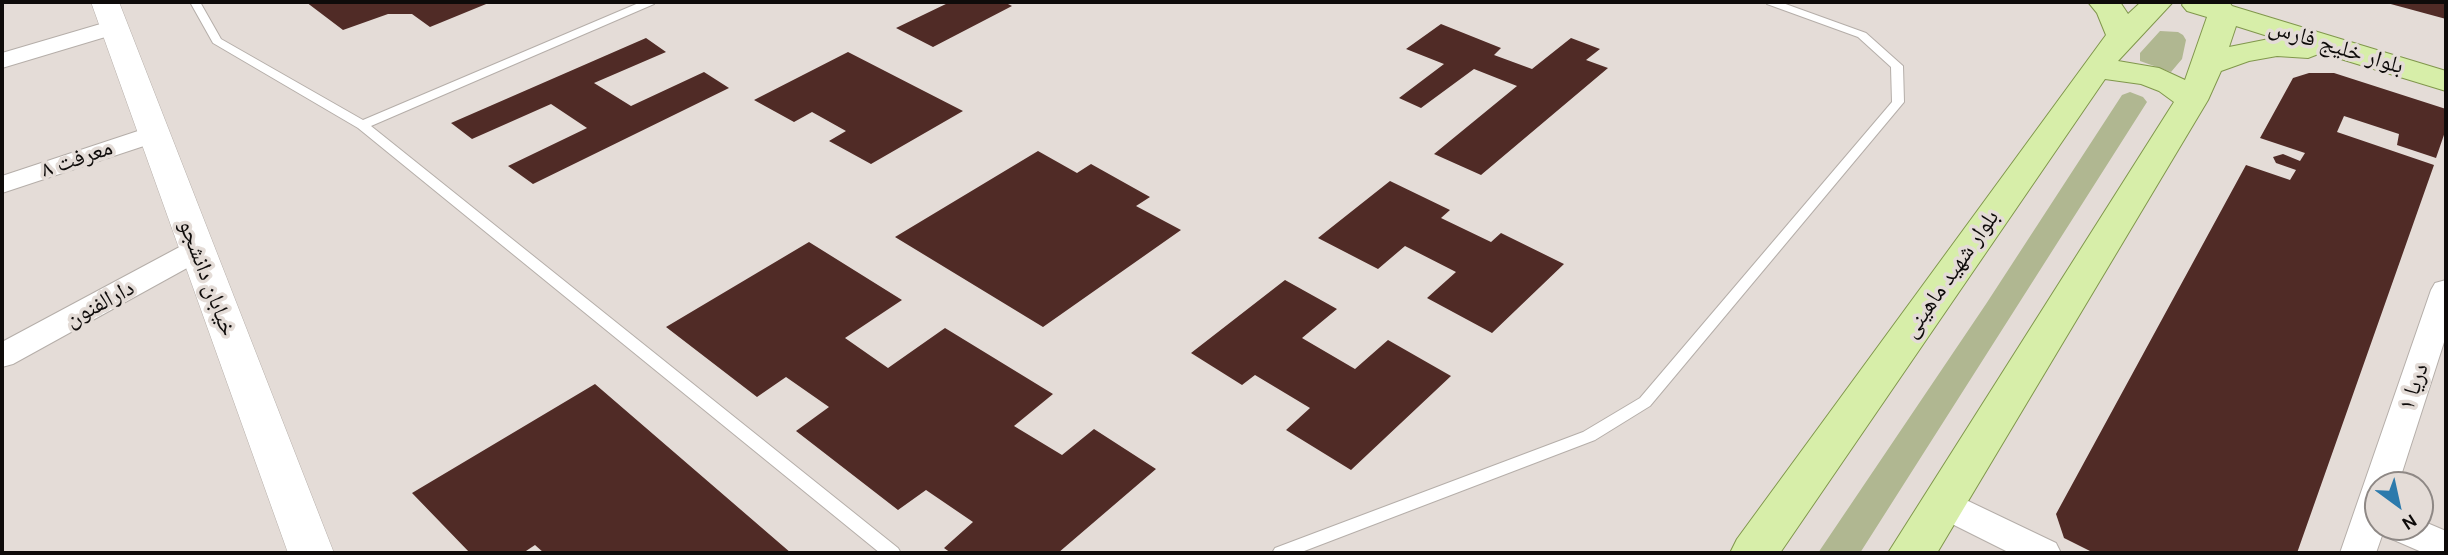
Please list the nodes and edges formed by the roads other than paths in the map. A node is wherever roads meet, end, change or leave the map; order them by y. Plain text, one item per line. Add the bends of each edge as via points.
1 (195, 2) edge
2 (650, 2) edge
3 (1771, 2) edge
4 (2104, 2) edge
5 (2158, 2) edge
6 (2185, 2) edge
7 (2257, 2) edge
8 (2218, 7) edge
9 (109, 14) edge
10 (2122, 36) junction
11 (2360, 55) junction
12 (2446, 57) edge
13 (2, 61) edge
14 (2096, 68) junction
15 (2446, 80) edge
16 (2200, 83) junction
17 (362, 125) junction
18 (153, 134) junction
19 (2, 185) edge
20 (197, 250) junction
21 (2446, 290) edge
22 (2, 356) edge
23 (2393, 471) edge
24 (1943, 503) junction
25 (312, 553) edge
26 (892, 553) edge
27 (1281, 553) edge
28 (1754, 553) edge
29 (1912, 553) edge
30 (2043, 553) edge

1 - 17 lane via 217,41
2 - 17 lane
3 - 27 lane via 1862,35 1898,66 1898,102 1645,402 1589,436
4 - 10 main road
5 - 10 main road, بلوار شهید ماهینی
6 - 8 main road, بلوار خلیج‌ فارس
7 - 12 main road
8 - 11 main road, بلوار خلیج‌ فارس
8 - 16 main road
9 - 13 street
9 - 18 street, خیابان دانشجو
10 - 14 main road, بلوار شهید ماهینی
11 - 15 main road, بلوار خلیج‌ فارس
11 - 16 main road via 2277,47 2243,53
14 - 16 main road via 2148,75 2170,84
14 - 28 main road, بلوار شهید ماهینی
16 - 24 main road
17 - 26 lane
18 - 19 street, معرفت ۸
18 - 20 street, خیابان دانشجو
20 - 22 street, دارالفنون
20 - 25 street, خیابان دانشجو
21 - 23 street, دریا ۱
24 - 29 main road
24 - 30 street

